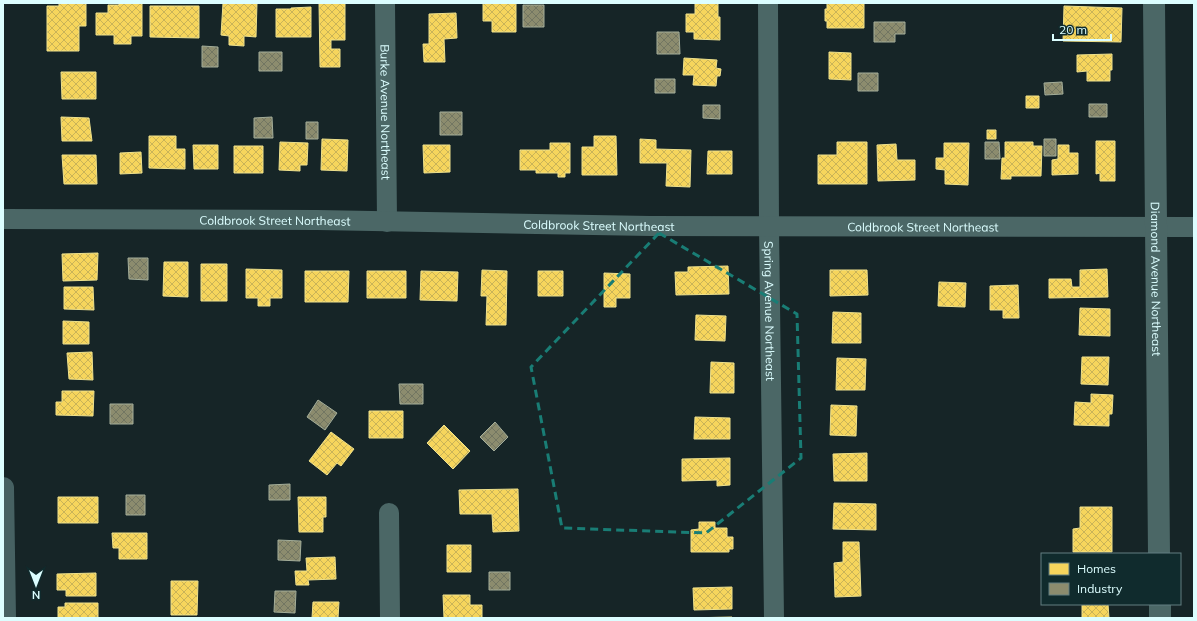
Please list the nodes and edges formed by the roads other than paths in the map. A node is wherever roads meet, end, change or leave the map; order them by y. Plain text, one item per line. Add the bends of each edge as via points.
1 (385, 3) edge
2 (768, 3) edge
3 (1154, 3) edge
4 (3, 219) edge
5 (386, 222) junction
6 (769, 226) junction
7 (1156, 227) junction
8 (1194, 227) edge
9 (3, 488) edge
10 (389, 513) dead end
11 (1159, 553) edge
12 (1160, 605) edge
13 (5, 618) edge
14 (390, 618) edge
15 (774, 618) edge
16 (1160, 618) edge

1 - 5 street, Burke Avenue Northeast
2 - 6 street, Spring Avenue Northeast
3 - 7 street, Diamond Avenue Northeast
4 - 5 street, Coldbrook Street Northeast
5 - 6 street, Coldbrook Street Northeast
6 - 7 street, Coldbrook Street Northeast
6 - 15 street, Spring Avenue Northeast
7 - 8 street, Coldbrook Street Northeast
7 - 11 street, Diamond Avenue Northeast
9 - 13 main road
10 - 14 street
12 - 16 street

